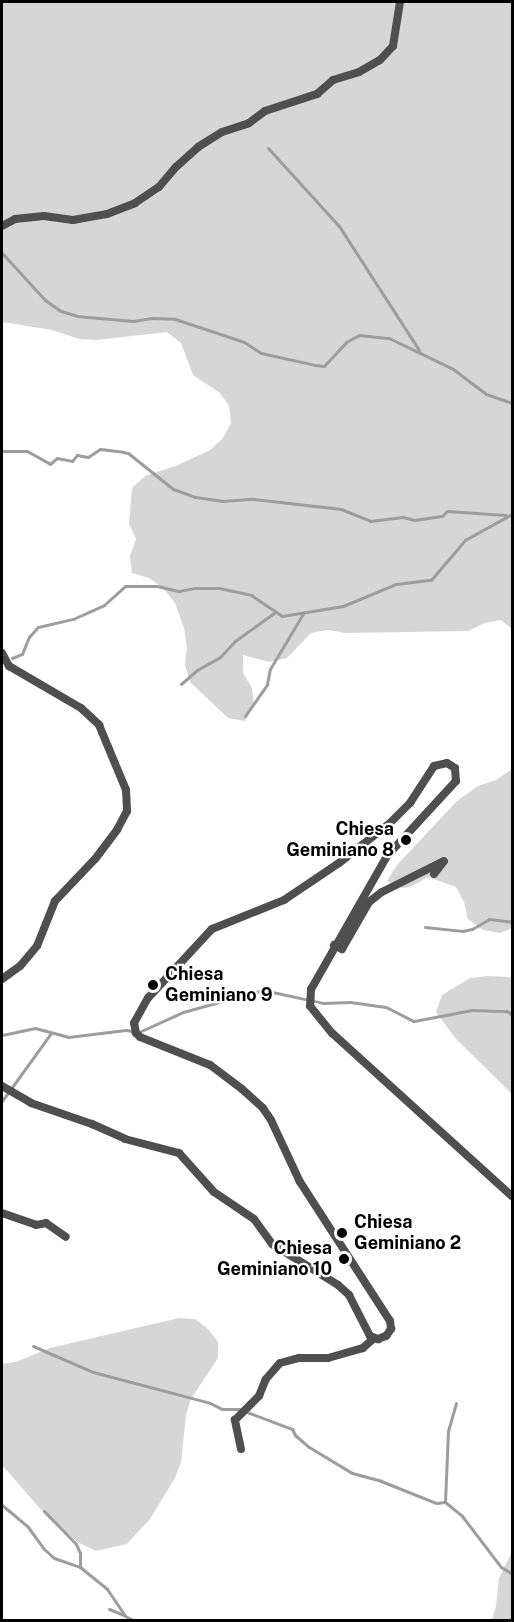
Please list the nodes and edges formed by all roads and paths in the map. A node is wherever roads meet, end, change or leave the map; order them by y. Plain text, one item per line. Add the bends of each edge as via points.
1 (400, 2) edge
2 (2, 226) edge
3 (2, 653) edge
4 (434, 874) dead end
5 (334, 945) junction
6 (2, 979) edge
7 (2, 1086) edge
8 (513, 1196) edge
9 (2, 1213) edge
10 (66, 1237) dead end
11 (374, 1338) junction
12 (240, 1449) dead end

1 - 2 street via 393,46 380,60 333,80 317,94 265,111 249,123 222,132 198,147 159,187 135,203 85,218 44,216 15,219
3 - 6 street via 9,666 81,708 99,725 126,790 126,811 117,830 55,901 37,946
4 - 5 street via 444,861 382,892 369,902 342,949
5 - 8 street via 311,989 310,1006 314,1013
5 - 11 street via 387,856 456,782 451,765 442,762 434,766 410,802 339,863 284,900 212,929 148,998 134,1023 141,1037 210,1065 262,1108 300,1182 390,1320 391,1329 386,1336
7 - 11 street via 32,1103 125,1139 179,1153 214,1192 254,1219 272,1244 344,1290 367,1334
9 - 10 street via 36,1225 46,1223
11 - 12 street via 363,1348 328,1358 299,1358 280,1363 266,1379 259,1396 236,1420

